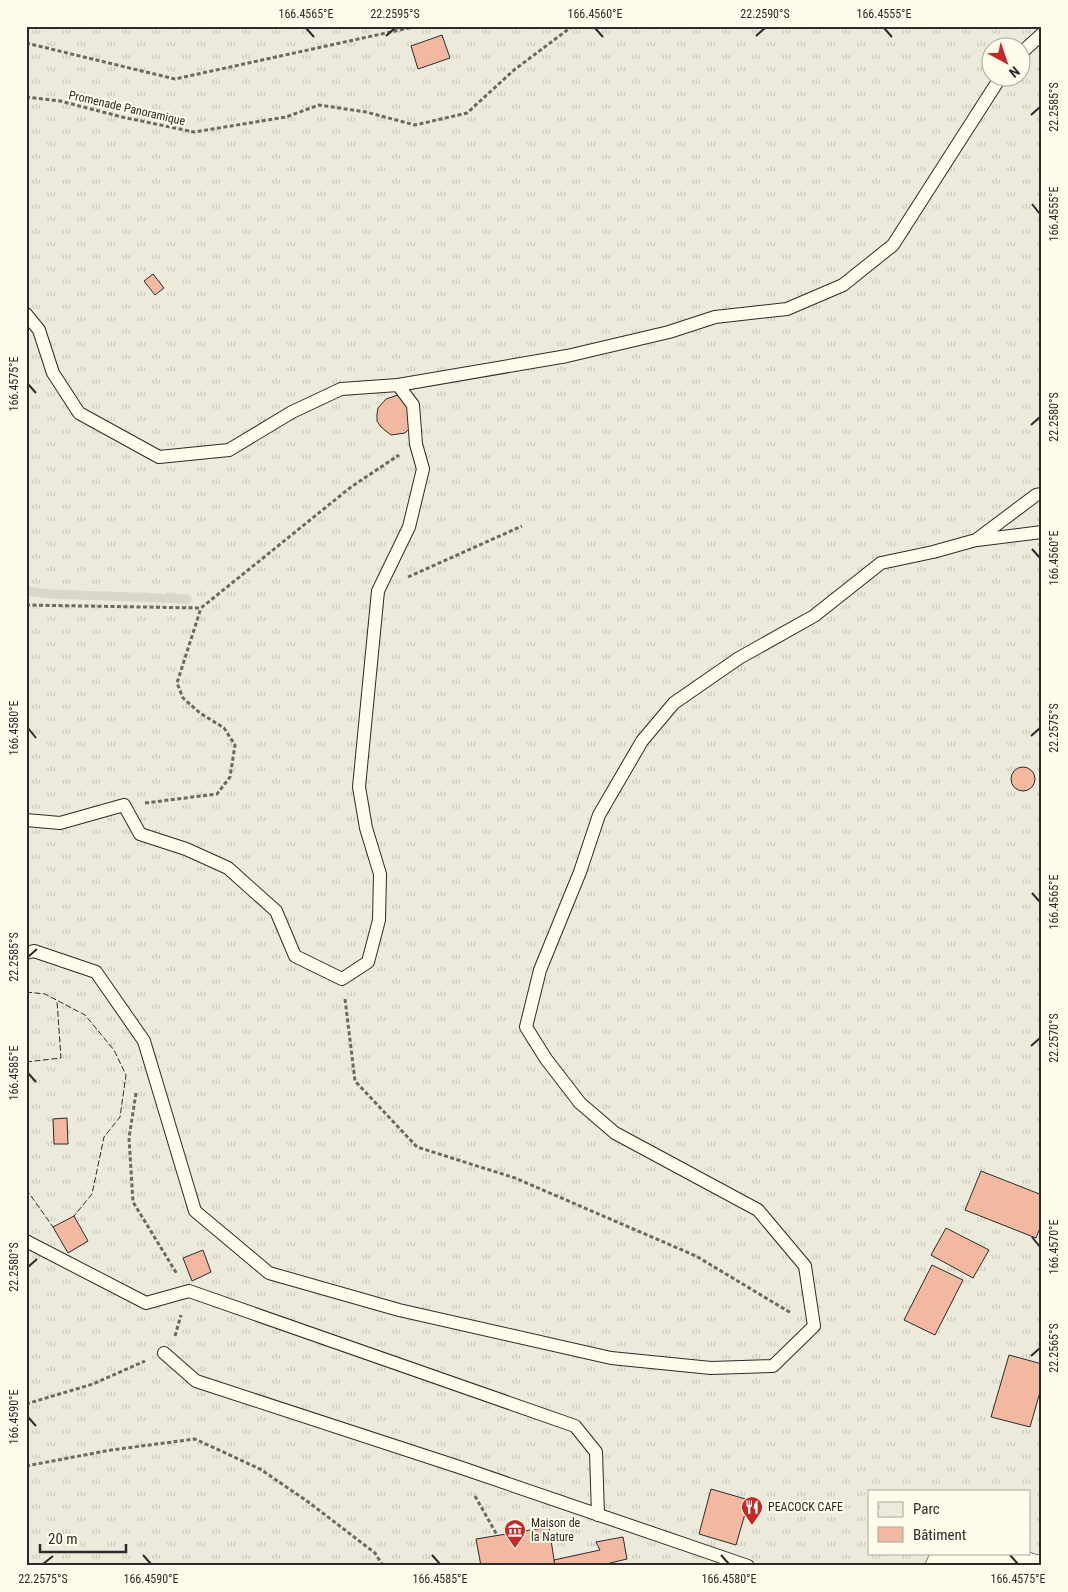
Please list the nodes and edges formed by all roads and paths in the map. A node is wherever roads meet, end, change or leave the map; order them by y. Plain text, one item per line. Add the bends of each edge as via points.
1 (418, 26) edge
2 (575, 26) edge
3 (1042, 34) edge
4 (26, 43) edge
5 (1030, 45) edge
6 (994, 88) edge
7 (26, 97) edge
8 (26, 314) edge
9 (398, 385) junction
10 (416, 444) junction
11 (1042, 494) edge
12 (522, 526) dead end
13 (1042, 532) edge
14 (976, 540) junction
15 (378, 591) junction
16 (26, 605) edge
17 (201, 608) junction
18 (124, 806) junction
19 (26, 820) edge
20 (26, 953) edge
21 (342, 979) junction
22 (137, 1090) dead end
23 (26, 1241) edge
24 (189, 1291) junction
25 (814, 1326) junction
26 (164, 1353) junction
27 (26, 1404) edge
28 (26, 1466) edge
29 (459, 1467) junction
30 (598, 1515) junction
31 (497, 1535) dead end
32 (383, 1566) edge
33 (748, 1566) edge

1 - 4 path via 175,79
2 - 7 path, Promenade Panoramique via 514,70 467,113 415,125 319,104 286,117 194,132 60,101
3 - 5 lane
6 - 9 lane via 893,245 843,285 787,309 714,317 669,332 568,356
8 - 9 lane via 39,330 53,373 78,413 159,457 229,450 292,412 341,389
9 - 10 lane via 413,405
10 - 15 lane via 423,469 409,527
10 - 17 path via 351,487
11 - 14 lane via 1036,495
12 - 15 path
13 - 14 lane
14 - 25 lane via 881,563 814,616 740,658 674,703 642,741 599,815 580,872 540,970 526,1027 580,1102 615,1133 758,1210 804,1266
15 - 21 lane via 359,787 366,828 380,874 380,920 368,962
16 - 17 path
17 - 18 path via 176,683 183,698 224,728 235,745 230,777 217,794
18 - 19 lane via 60,823
18 - 21 lane via 140,834 186,849 228,868 276,911 295,956
20 - 25 lane via 34,952 96,972 144,1042 195,1211 269,1273 399,1310 611,1358 711,1368 773,1366
21 - 25 path via 355,1081 417,1147 516,1178 696,1256
22 - 24 path via 129,1138 133,1202
23 - 24 lane via 146,1303
24 - 26 path via 174,1342
24 - 30 lane via 575,1426 596,1452
26 - 27 path via 93,1384
26 - 29 lane via 196,1381
28 - 32 path via 195,1439 260,1470 307,1501 375,1553
29 - 30 lane
29 - 31 path
30 - 33 lane

